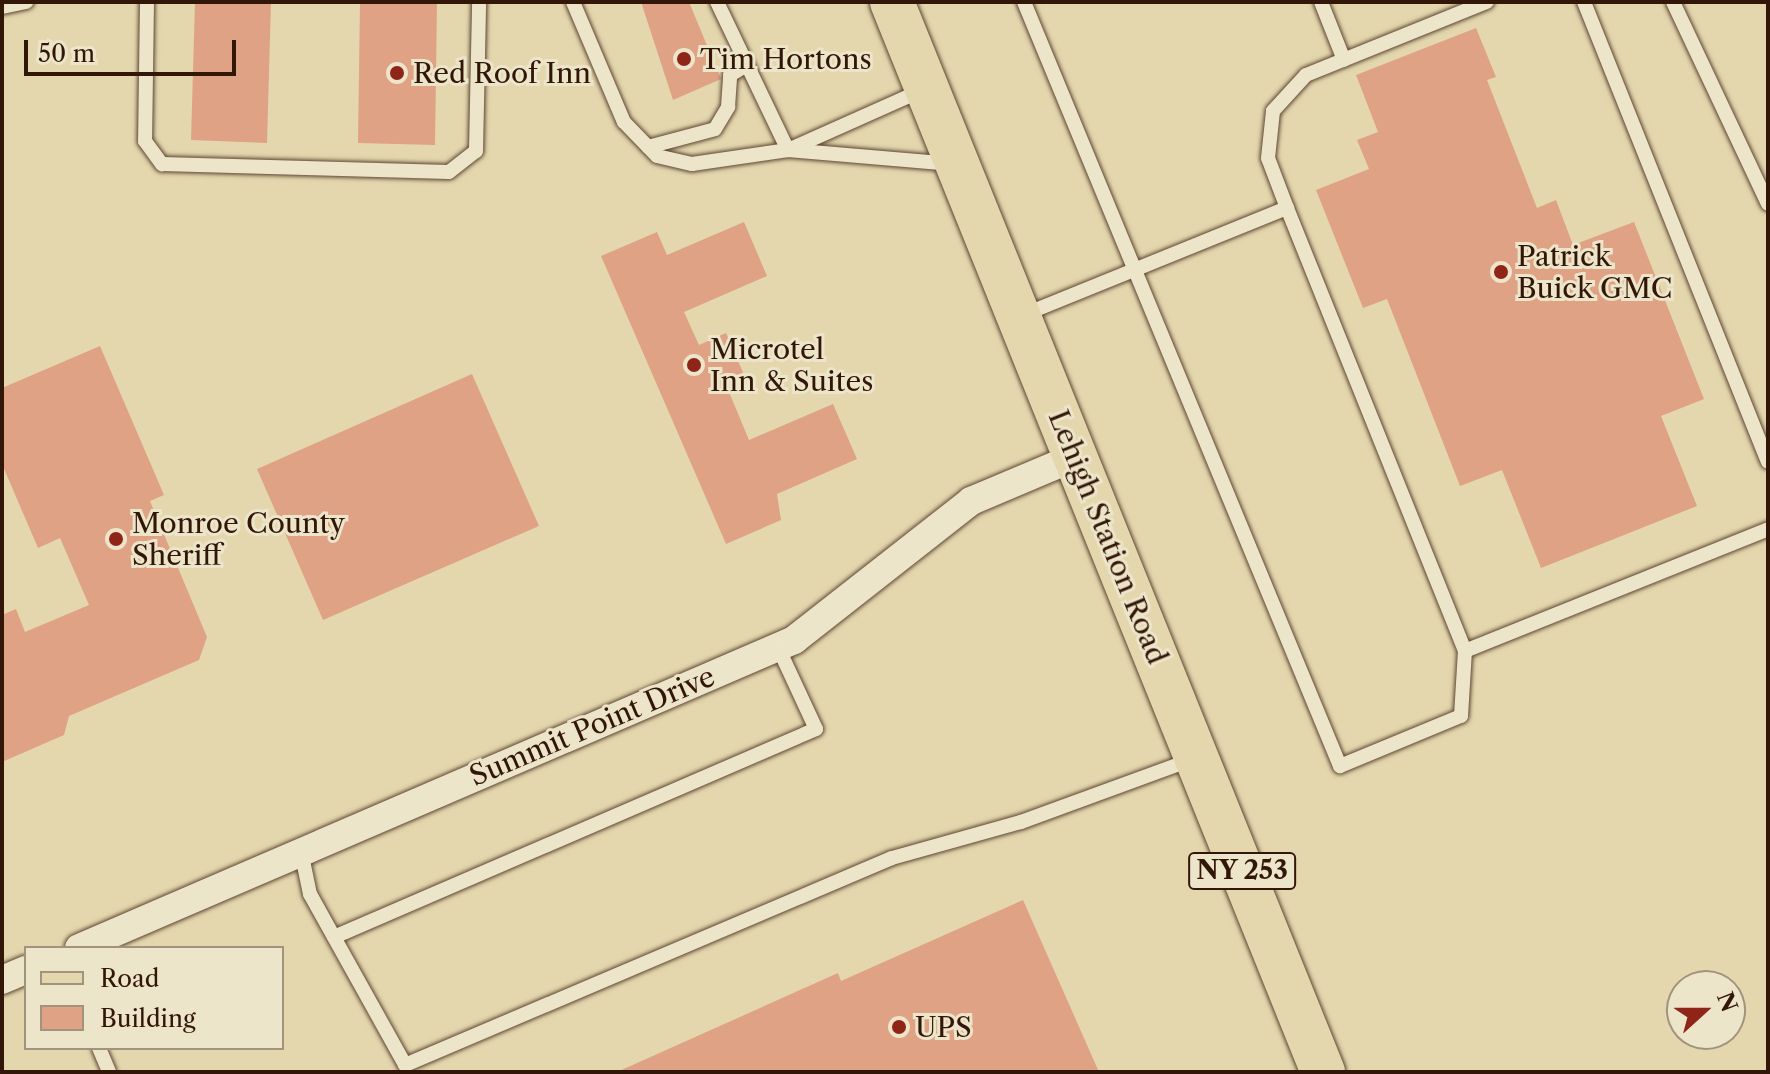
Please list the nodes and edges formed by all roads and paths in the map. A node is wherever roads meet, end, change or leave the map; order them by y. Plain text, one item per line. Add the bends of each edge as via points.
1 (26, 2) edge
2 (147, 2) edge
3 (479, 2) edge
4 (573, 2) edge
5 (717, 2) edge
6 (892, 2) edge
7 (1024, 2) edge
8 (1321, 2) edge
9 (1487, 2) edge
10 (1584, 2) edge
11 (1673, 2) edge
12 (2, 7) edge
13 (1344, 60) junction
14 (745, 66) junction
15 (927, 88) junction
16 (648, 147) junction
17 (788, 150) junction
18 (957, 164) junction
19 (1768, 204) edge
20 (1287, 208) junction
21 (1135, 270) junction
22 (1019, 316) junction
23 (1075, 457) junction
24 (1768, 462) edge
25 (1768, 529) edge
26 (778, 647) junction
27 (1465, 651) junction
28 (1197, 757) junction
29 (301, 851) junction
30 (334, 937) junction
31 (84, 946) edge
32 (24, 971) edge
33 (2, 980) edge
34 (100, 1050) edge
35 (109, 1072) edge
36 (1323, 1072) edge

1 - 12 lane
2 - 3 lane via 145,141 162,164 449,172 476,151
4 - 16 lane via 624,122
5 - 14 lane
6 - 15 main road, Lehigh Station Road / NY 253
7 - 21 lane
8 - 13 lane
9 - 13 lane
10 - 24 lane
11 - 19 lane
13 - 20 lane via 1306,75 1273,111 1268,158
14 - 16 lane via 730,75 728,107 715,129
14 - 17 lane
15 - 17 lane
15 - 18 main road, Lehigh Station Road / NY 253
16 - 17 lane via 692,164
17 - 18 lane
18 - 22 main road, Lehigh Station Road / NY 253
20 - 21 lane
20 - 27 lane
21 - 22 lane
21 - 27 lane via 1340,766 1461,716
22 - 23 main road, Lehigh Station Road / NY 253
23 - 26 street, Summit Point Drive via 971,501
23 - 28 main road, Lehigh Station Road / NY 253
25 - 27 lane
26 - 29 street, Summit Point Drive
26 - 30 lane via 816,729
28 - 30 lane via 1021,822 892,858 405,1065
28 - 36 main road, Lehigh Station Road / NY 253
29 - 30 lane via 310,894
29 - 31 street, Summit Point Drive
32 - 33 street
34 - 35 lane

